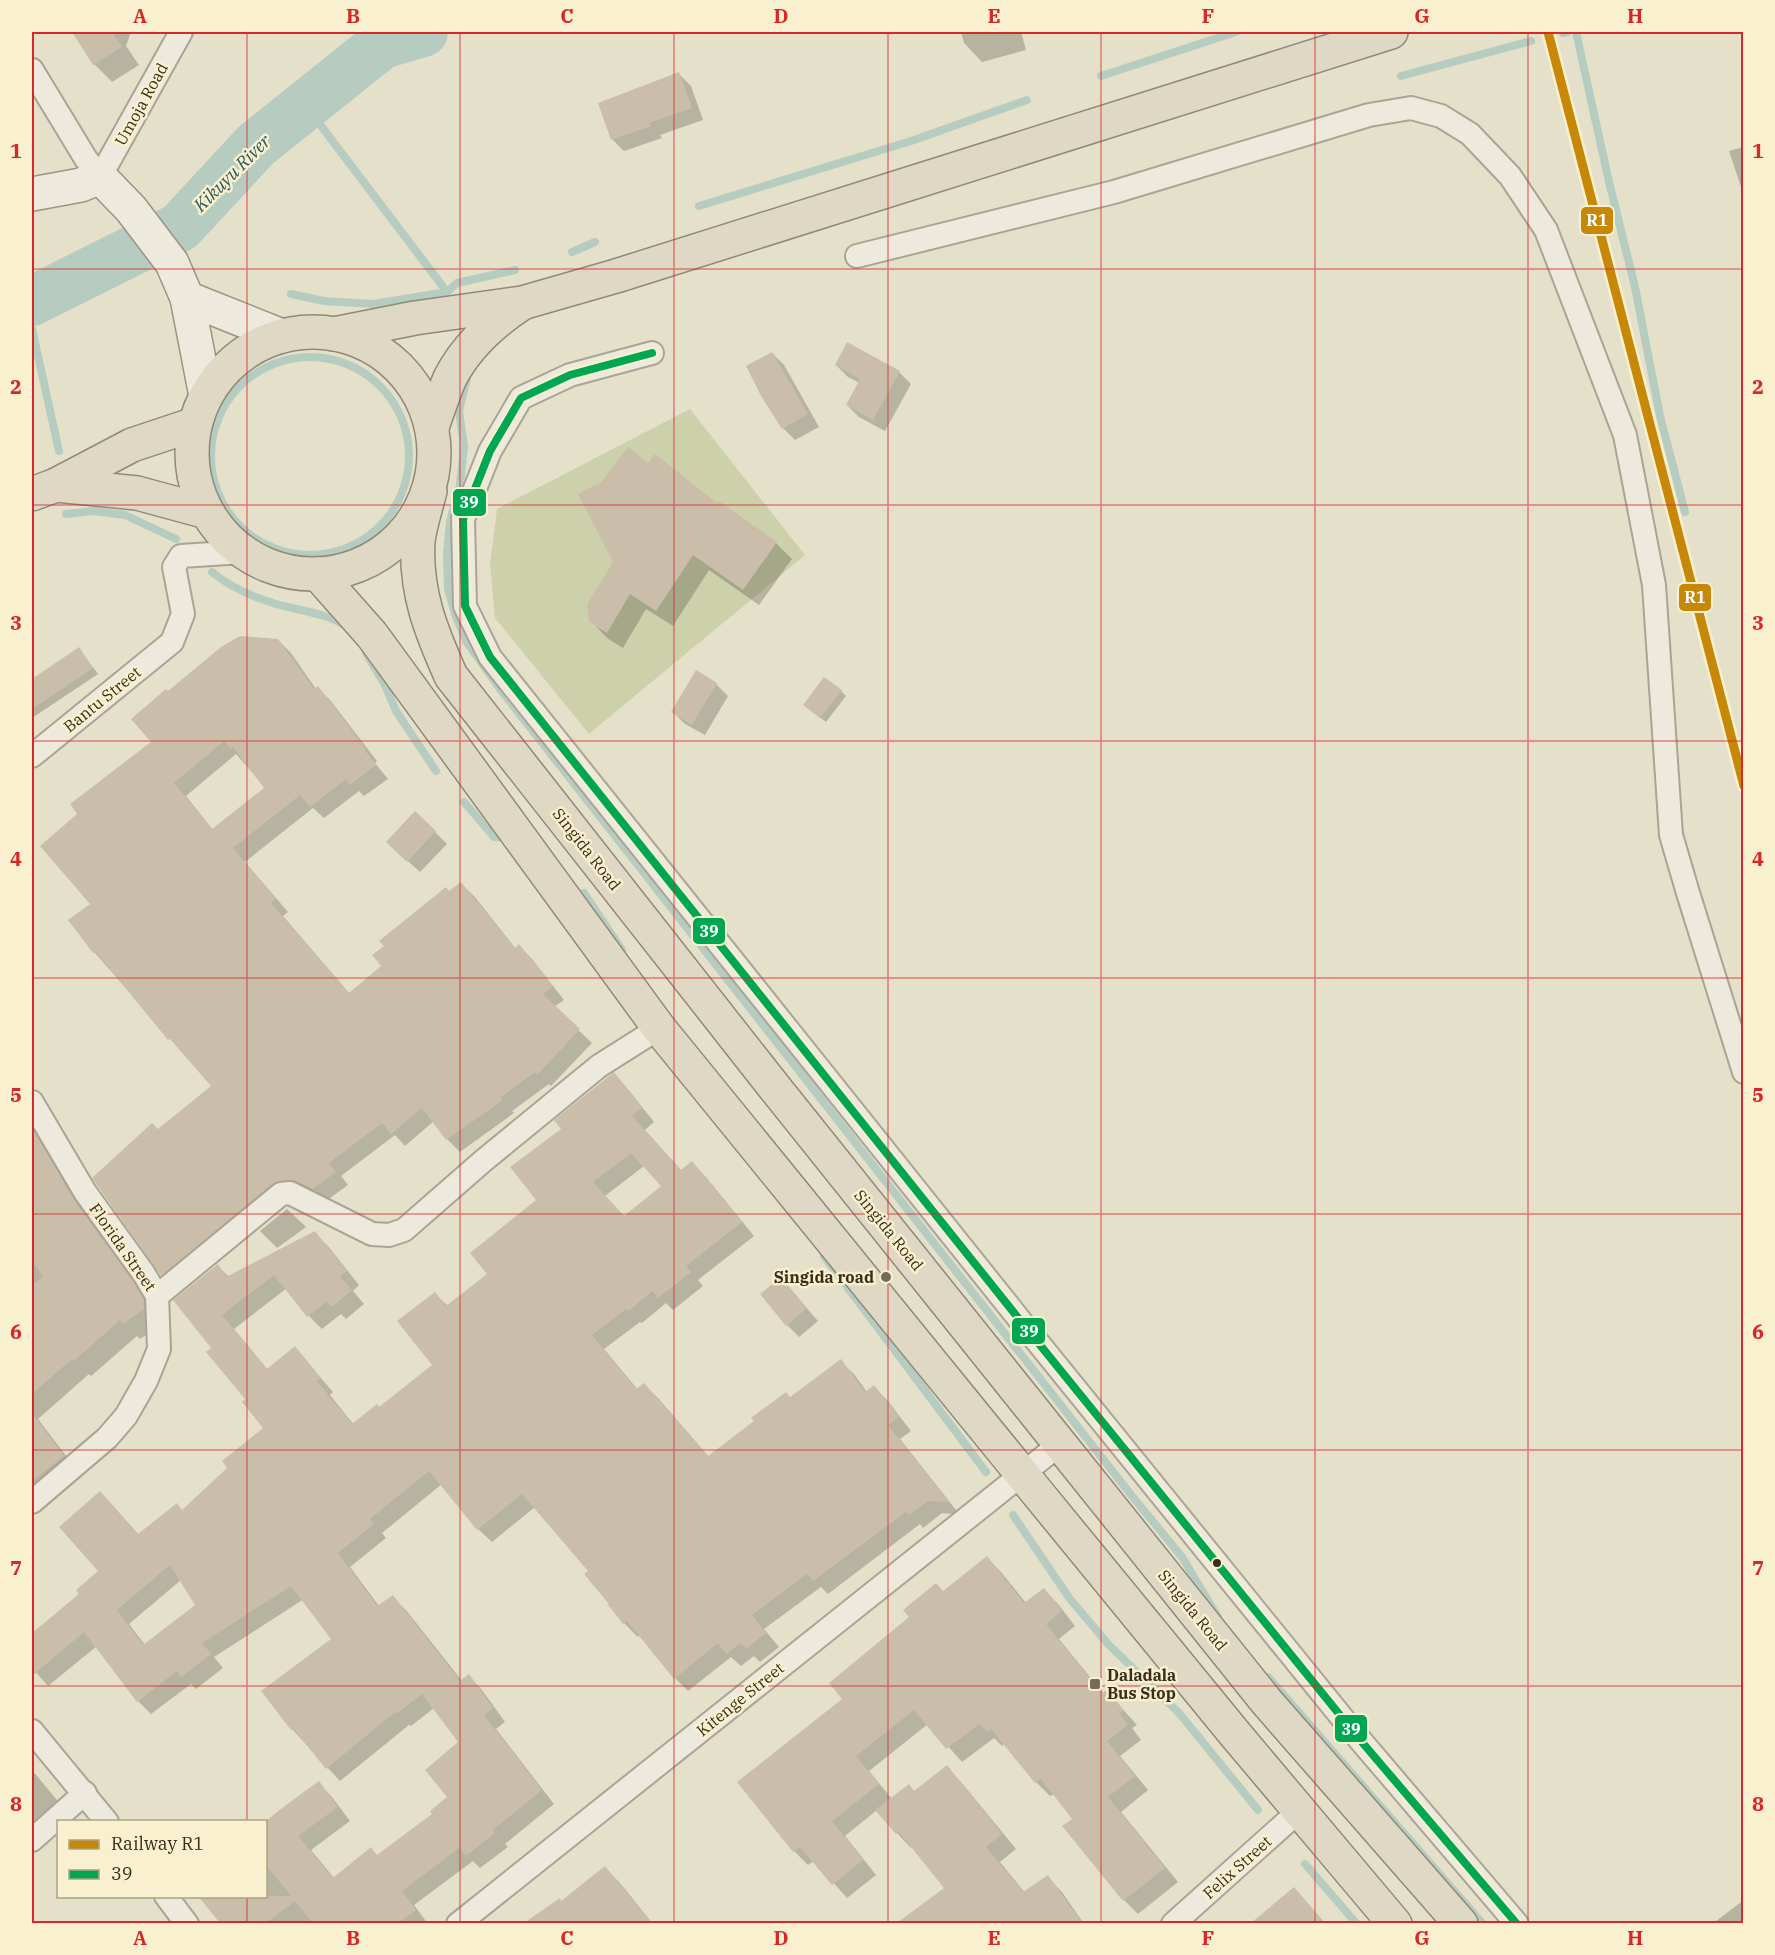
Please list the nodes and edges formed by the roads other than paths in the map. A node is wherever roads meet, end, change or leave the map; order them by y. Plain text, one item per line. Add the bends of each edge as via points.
1 (181, 32) edge
2 (1386, 32) edge
3 (32, 70) edge
4 (100, 177) junction
5 (32, 194) edge
6 (857, 256) dead end
7 (187, 298) junction
8 (522, 303) junction
9 (334, 334) junction
10 (282, 336) junction
11 (652, 354) dead end
12 (201, 410) junction
13 (432, 427) junction
14 (44, 490) edge
15 (430, 491) junction
16 (207, 512) junction
17 (243, 552) junction
18 (318, 574) junction
19 (32, 756) edge
20 (659, 1028) junction
21 (1743, 1072) edge
22 (32, 1102) edge
23 (157, 1296) junction
24 (1060, 1444) junction
25 (1022, 1474) junction
26 (32, 1502) edge
27 (32, 1731) edge
28 (85, 1793) junction
29 (1300, 1810) junction
30 (106, 1820) edge
31 (32, 1840) edge
32 (168, 1898) edge
33 (187, 1923) edge
34 (458, 1923) edge
35 (1173, 1923) edge
36 (1395, 1923) edge
37 (1461, 1923) edge
38 (1517, 1923) edge

1 - 4 street, Umoja Road
2 - 8 highway
3 - 4 street
4 - 5 main road via 81,185
4 - 7 main road via 130,207 172,263
6 - 21 street via 1114,192 1369,115 1411,108 1441,116 1470,134 1510,176 1546,230 1625,435 1654,585 1671,834
7 - 10 main road
7 - 12 main road
8 - 9 highway
8 - 13 highway via 498,319 469,349 451,378
9 - 10 highway
9 - 13 highway via 368,345 397,366 420,394
10 - 12 highway via 252,348 226,369
11 - 38 street via 570,375 521,398 490,451 463,519 465,606 490,657 1170,1506 1361,1741
12 - 14 highway
12 - 16 highway via 192,454 196,484
13 - 15 highway via 435,459
14 - 16 highway via 137,493
15 - 18 highway via 419,515 400,539 376,558 348,570
15 - 24 highway, Singida Road via 418,540 419,590 430,631 451,676
16 - 17 highway
17 - 18 highway via 293,573
17 - 19 street, Bantu Street via 181,556 174,567 183,614 172,642
18 - 20 highway via 372,635
20 - 23 street via 599,1066 404,1230 389,1235 372,1234 290,1193 281,1194
20 - 25 highway
22 - 23 street, Florida Street via 84,1192
23 - 26 street, Florida Street via 159,1349 126,1416 99,1446
24 - 25 street, Kitenge Street
24 - 37 highway, Singida Road via 1266,1701
25 - 29 highway
25 - 34 street, Kitenge Street
27 - 28 street
28 - 30 street
28 - 31 street
29 - 35 street, Felix Street
29 - 36 highway
32 - 33 street

